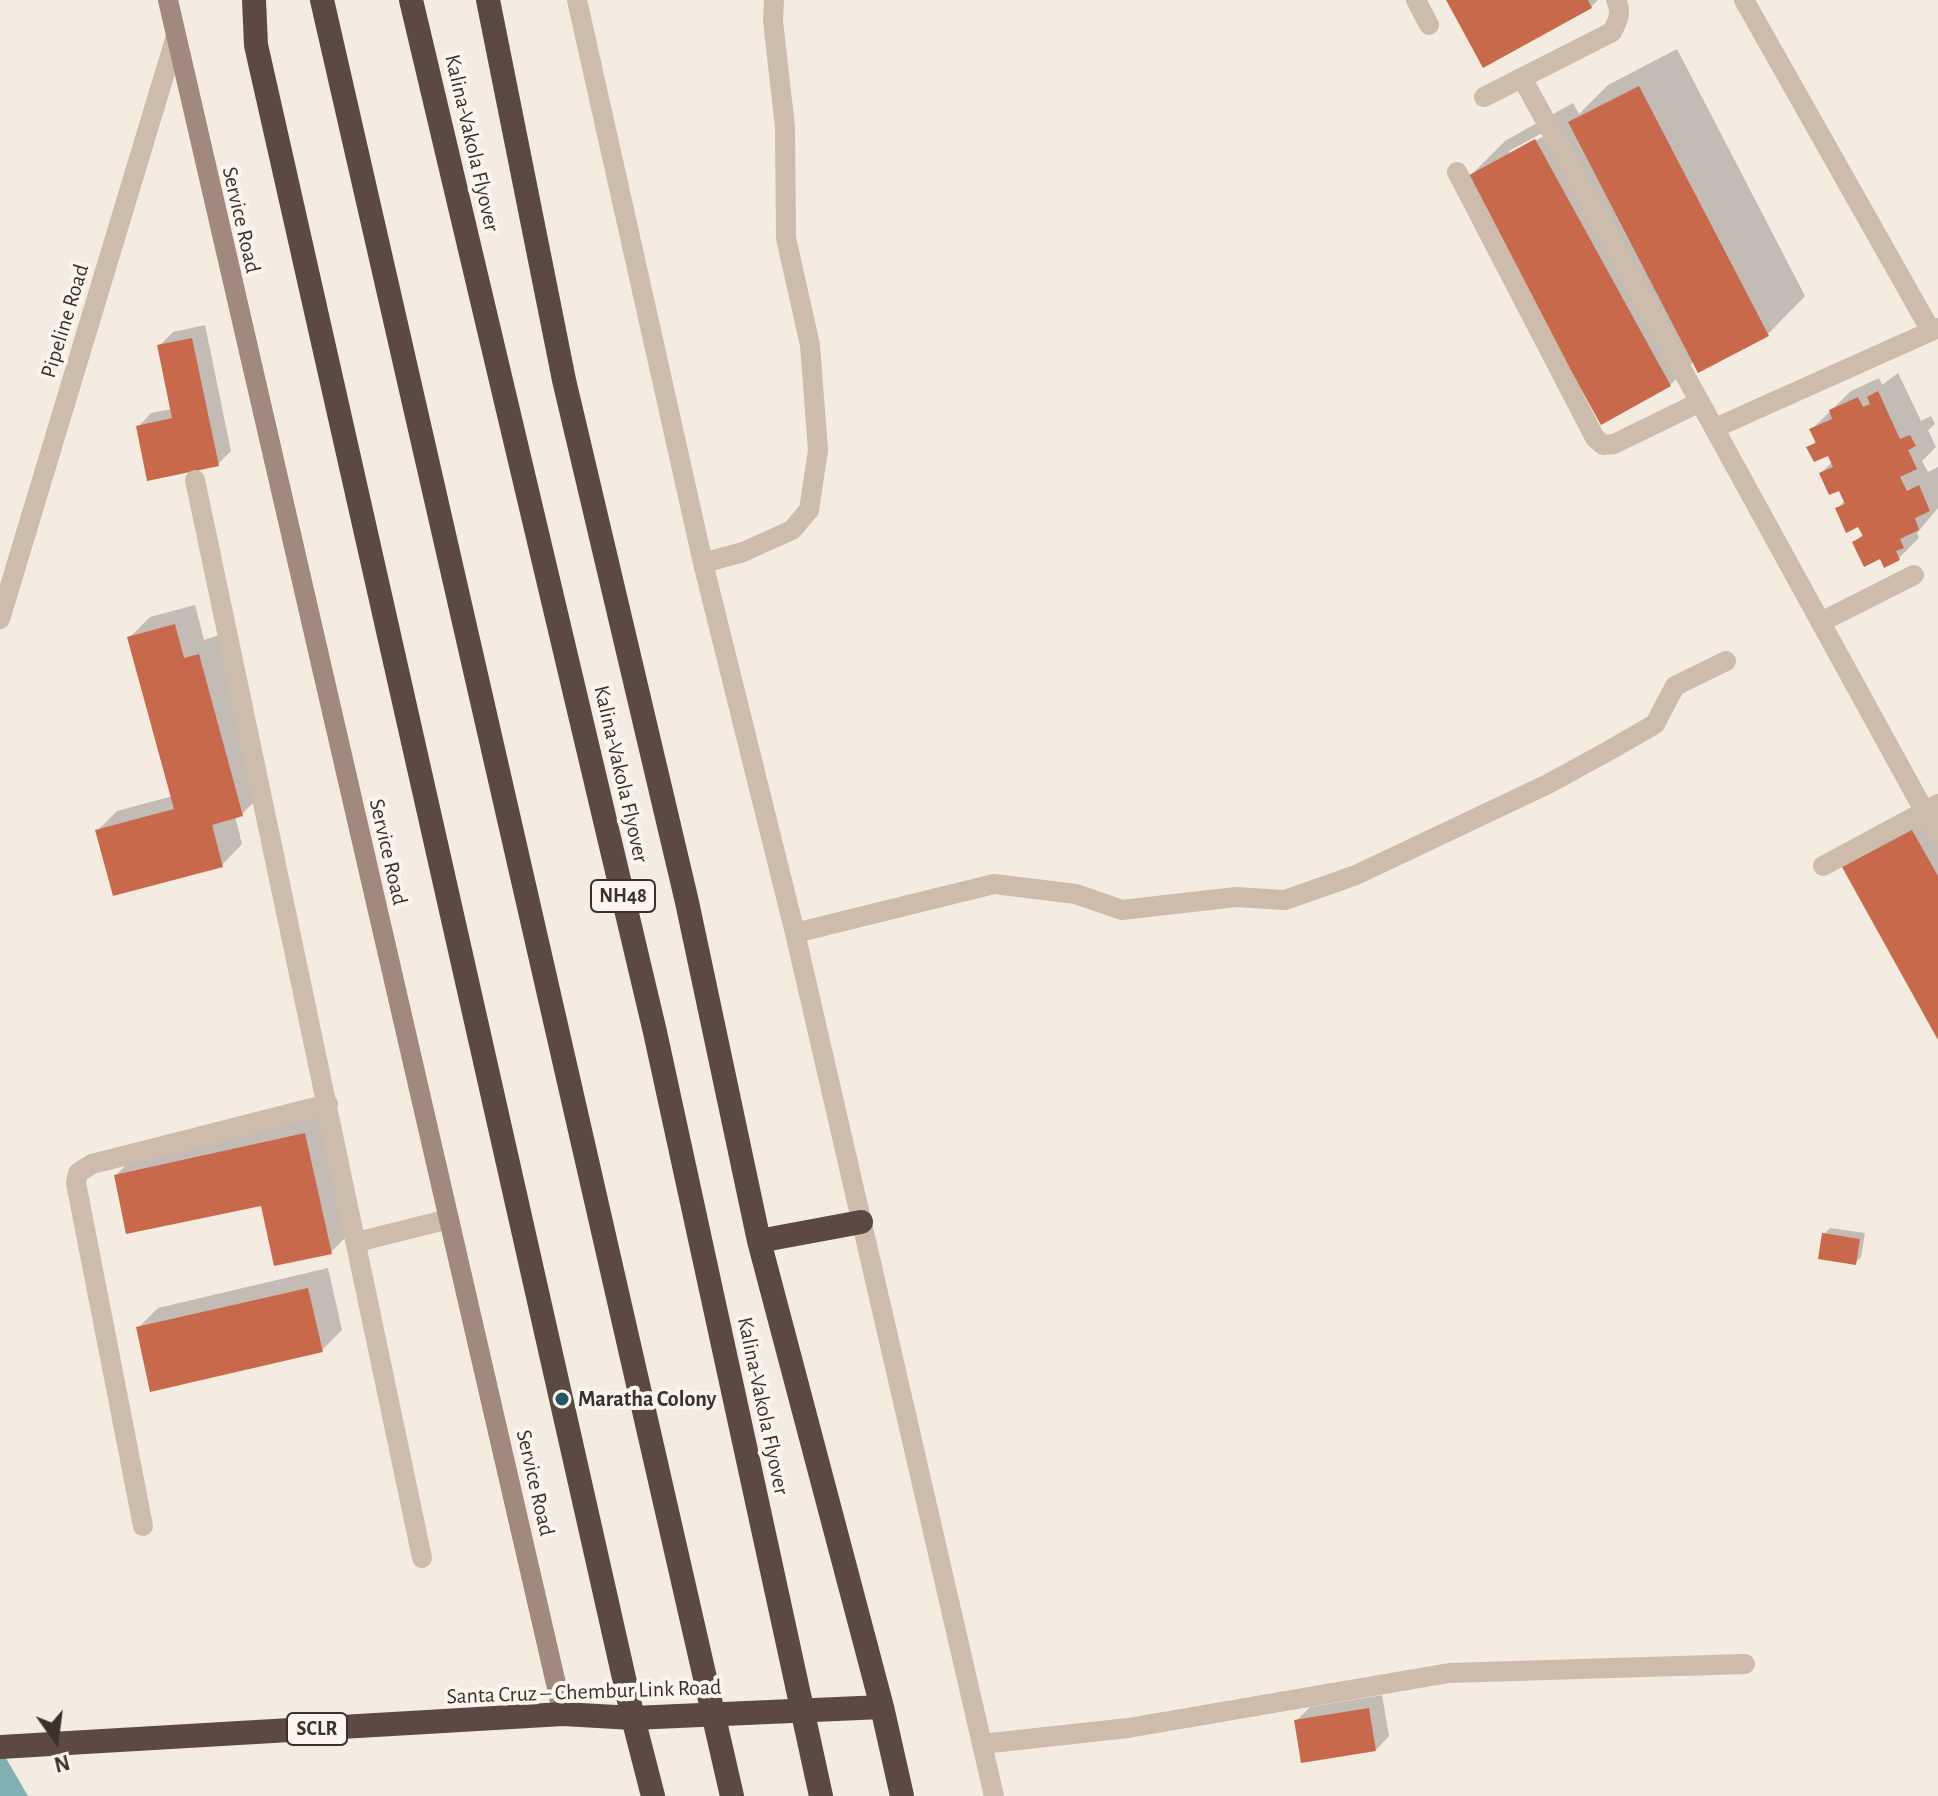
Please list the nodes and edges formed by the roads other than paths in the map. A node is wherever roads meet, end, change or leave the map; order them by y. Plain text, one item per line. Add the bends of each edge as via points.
1 (168, 0) edge
2 (254, 0) edge
3 (322, 0) edge
4 (411, 0) edge
5 (488, 0) edge
6 (577, 0) edge
7 (774, 0) edge
8 (1416, 0) edge
9 (1616, 0) edge
10 (1744, 0) edge
11 (1429, 25) dead end
12 (176, 36) junction
13 (1522, 78) junction
14 (1484, 97) dead end
15 (1457, 172) dead end
16 (1934, 330) edge
17 (1700, 402) junction
18 (1715, 428) junction
19 (195, 480) dead end
20 (703, 563) junction
21 (1914, 575) dead end
22 (0, 619) edge
23 (1821, 622) junction
24 (1726, 661) dead end
25 (1931, 807) edge
26 (1938, 836) edge
27 (1823, 866) dead end
28 (795, 933) junction
29 (328, 1104) junction
30 (449, 1219) junction
31 (861, 1222) junction
32 (759, 1241) junction
33 (357, 1242) junction
34 (143, 1526) dead end
35 (422, 1558) dead end
36 (1745, 1664) dead end
37 (882, 1707) junction
38 (563, 1714) junction
39 (633, 1718) junction
40 (982, 1744) junction
41 (0, 1747) edge
42 (653, 1796) edge
43 (732, 1796) edge
44 (821, 1796) edge
45 (902, 1796) edge
46 (994, 1796) edge

1 - 12 street, Service Road
2 - 39 highway via 256,45
3 - 43 highway, bridge
4 - 44 highway, Kalina-Vakola Flyover / NH48, bridge via 655,1032
5 - 32 highway via 564,380 687,902
6 - 20 street
7 - 20 street via 785,127 786,238 810,345 818,450 809,510 792,530
8 - 11 street
9 - 13 street via 1618,21 1612,32
10 - 16 street
12 - 22 street, Pipeline Road
12 - 30 street, Service Road
13 - 14 street
13 - 17 street
15 - 17 street via 1595,438 1603,445 1614,444
16 - 18 street
17 - 18 street
18 - 23 street
19 - 29 street
20 - 28 street
21 - 23 street
23 - 25 street
24 - 28 street via 1675,686 1655,724 1548,784 1356,875 1285,900 1236,897 1122,910 1076,894 994,884
25 - 26 street
25 - 27 street
28 - 31 street
29 - 33 street
29 - 34 street via 92,1164 78,1173
30 - 33 street
30 - 38 street, Service Road
31 - 32 highway
31 - 40 street
32 - 37 highway
33 - 35 street
36 - 40 street via 1449,1673 1128,1728
37 - 39 highway, Santa Cruz – Chembur Link Road / SCLR
37 - 45 highway
38 - 39 highway, Santa Cruz – Chembur Link Road / SCLR
38 - 41 highway, Santa Cruz – Chembur Link Road / SCLR
39 - 42 highway
40 - 46 street

